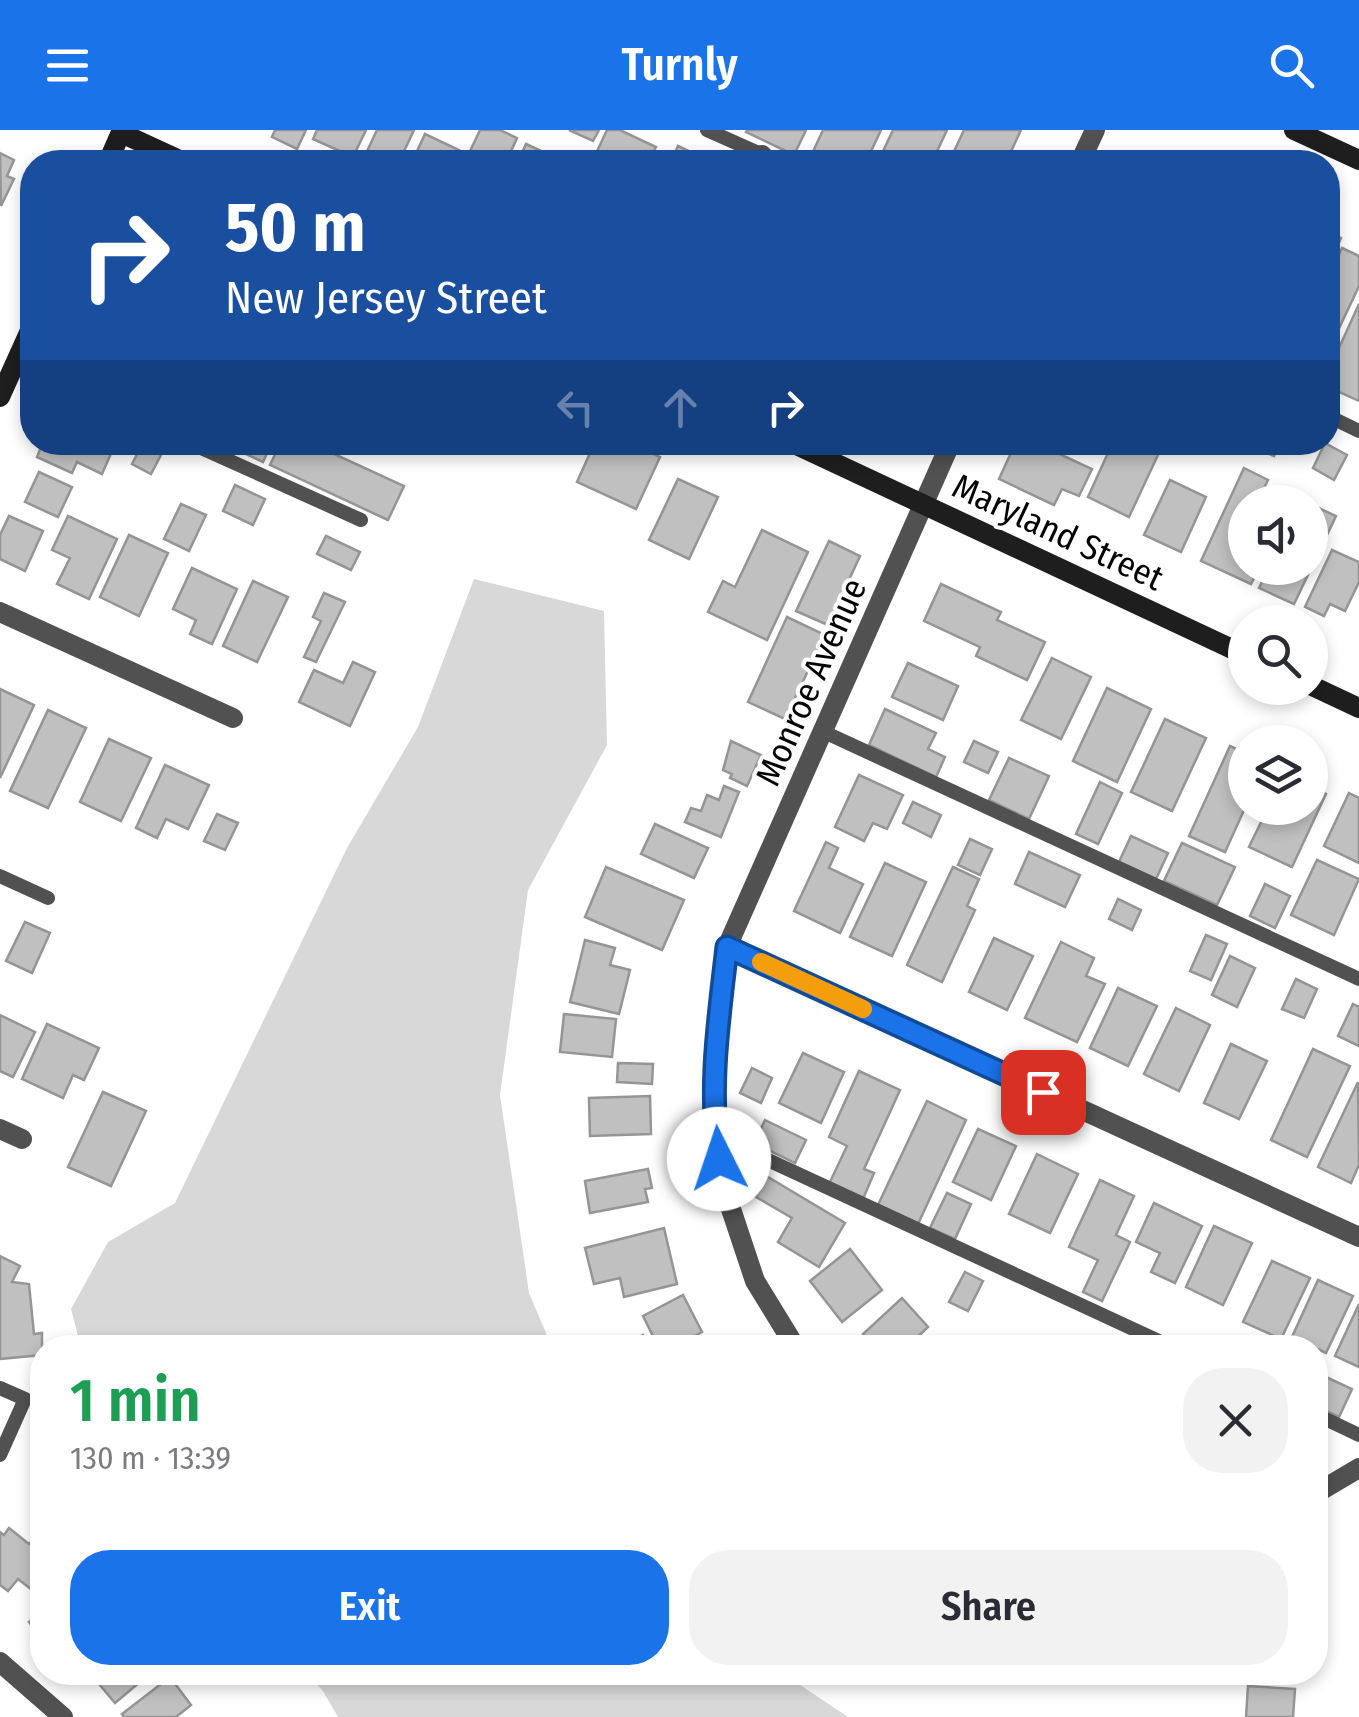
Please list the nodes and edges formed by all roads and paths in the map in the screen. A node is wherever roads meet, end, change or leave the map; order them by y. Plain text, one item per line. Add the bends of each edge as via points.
1 (707, 130) edge
2 (1294, 130) edge
3 (119, 131) edge
4 (159, 150) edge
5 (746, 150) edge
6 (1337, 150) edge
7 (20, 374) edge
8 (0, 397) edge
9 (217, 455) edge
10 (817, 455) edge
11 (945, 455) edge
12 (923, 505) junction
13 (361, 520) dead end
14 (0, 612) edge
15 (1228, 647) edge
16 (1328, 694) edge
17 (1359, 708) edge
18 (233, 718) dead end
19 (824, 732) junction
20 (0, 876) edge
21 (48, 898) dead end
22 (727, 947) junction
23 (1359, 979) edge
24 (0, 1128) edge
25 (716, 1136) junction
26 (22, 1139) dead end
27 (1359, 1238) edge
28 (788, 1335) edge
29 (1146, 1335) edge
30 (0, 1388) edge
31 (1328, 1420) edge
32 (1359, 1436) edge
33 (0, 1456) edge
34 (1359, 1468) edge
35 (1328, 1486) edge
36 (0, 1662) edge
37 (63, 1717) edge

1 - 5 lane
2 - 6 street
3 - 4 street
7 - 8 street
9 - 13 lane
10 - 12 street, Maryland Street
11 - 12 street, Monroe Avenue
12 - 15 street, Maryland Street
12 - 19 street, Monroe Avenue
14 - 18 street
16 - 17 street
19 - 22 street, Monroe Avenue
19 - 23 lane
20 - 21 lane
22 - 25 street, Monroe Avenue via 715,1047
22 - 27 street
24 - 26 street
25 - 28 street, Monroe Avenue via 722,1182 755,1281
25 - 29 lane
30 - 33 lane via 26,1399
31 - 32 lane
34 - 35 street
36 - 37 street

